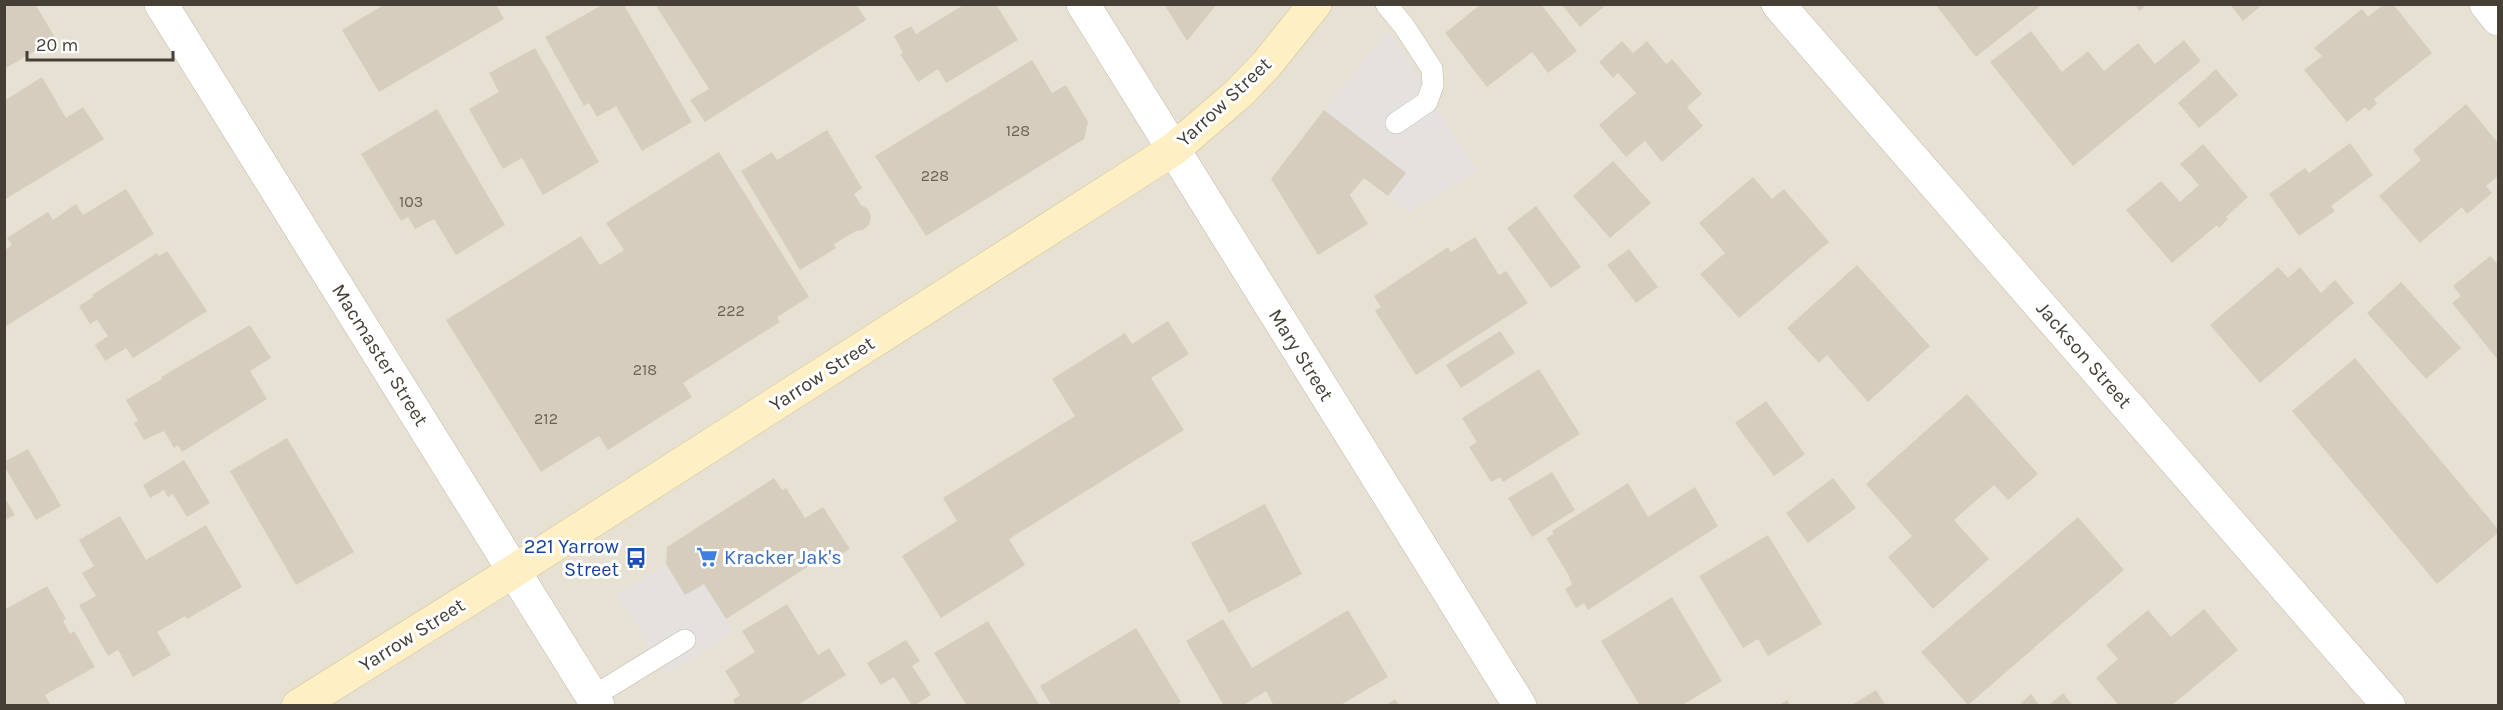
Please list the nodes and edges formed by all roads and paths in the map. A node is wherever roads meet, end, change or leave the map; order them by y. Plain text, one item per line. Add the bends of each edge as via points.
1 (161, 4) edge
2 (1083, 4) edge
3 (1315, 4) edge
4 (1386, 4) edge
5 (1778, 4) edge
6 (2486, 4) edge
7 (2499, 19) edge
8 (1396, 123) dead end
9 (1174, 149) junction
10 (514, 571) junction
11 (685, 640) dead end
12 (595, 701) edge
13 (298, 705) edge
14 (1520, 705) edge
15 (2389, 705) edge

1 - 10 street, Macmaster Street
2 - 9 street, Mary Street
3 - 9 street, Yarrow Street via 1239,93
4 - 8 lane via 1432,69 1433,85 1427,102
5 - 15 street, Jackson Street
6 - 7 street
9 - 10 street, Yarrow Street
9 - 14 street, Mary Street
10 - 12 street, Macmaster Street
10 - 13 street, Yarrow Street
11 - 12 lane

